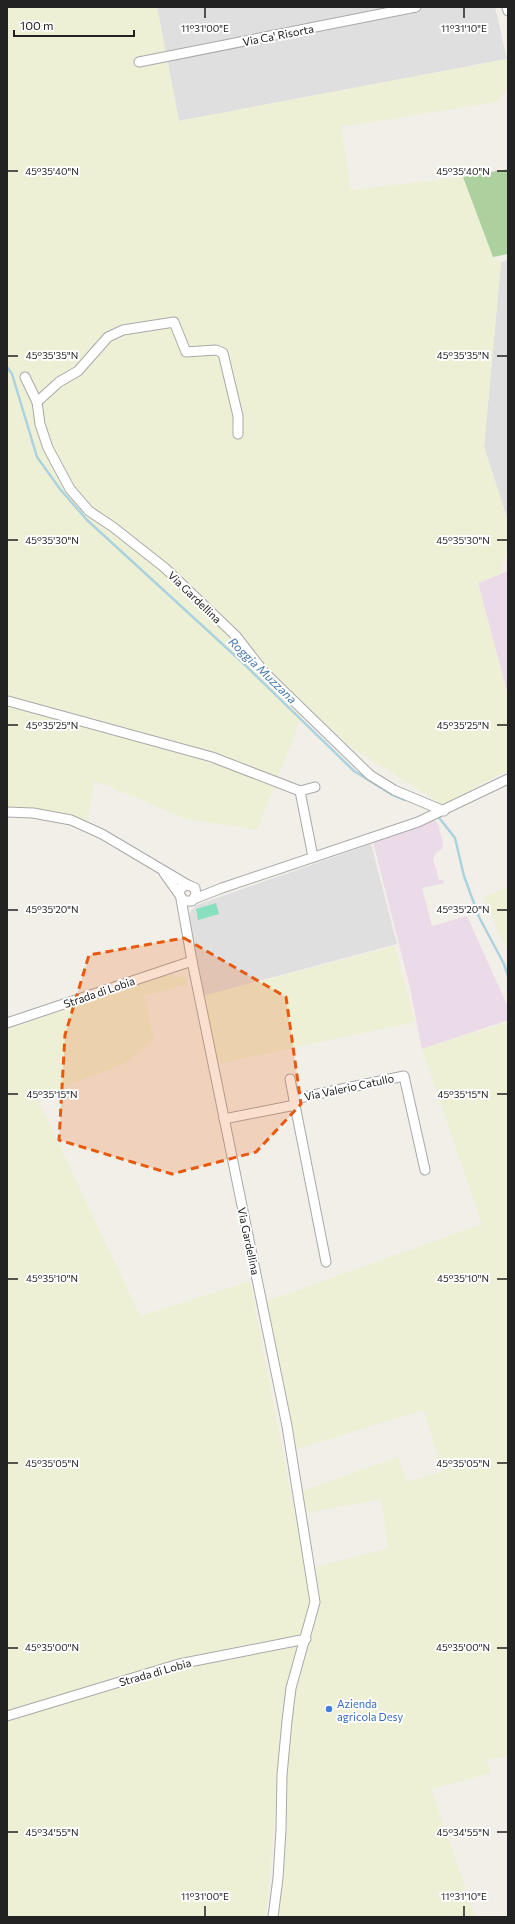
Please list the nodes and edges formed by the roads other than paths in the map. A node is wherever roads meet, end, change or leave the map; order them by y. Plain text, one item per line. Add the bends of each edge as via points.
1 (416, 7) edge
2 (507, 7) edge
3 (508, 11) edge
4 (139, 62) dead end
5 (25, 377) dead end
6 (37, 402) junction
7 (238, 434) dead end
8 (8, 702) dead end
9 (508, 779) edge
10 (315, 787) dead end
11 (300, 791) junction
12 (7, 812) edge
13 (440, 812) junction
14 (312, 857) junction
15 (158, 866) junction
16 (190, 885) junction
17 (222, 888) junction
18 (180, 895) junction
19 (193, 900) junction
20 (185, 924) junction
21 (192, 961) junction
22 (7, 1023) edge
23 (290, 1079) dead end
24 (294, 1102) junction
25 (224, 1120) junction
26 (424, 1170) dead end
27 (326, 1262) dead end
28 (306, 1639) junction
29 (7, 1716) edge
30 (273, 1917) edge

1 - 4 street, Via Ca' Risorta
2 - 3 street
5 - 6 street, Via Gardellina
6 - 7 street via 59,382 78,371 108,337 123,330 174,322 186,352 216,350 223,353 238,416
6 - 13 street, Via Gardellina via 40,424 48,448 70,489 90,511 165,568 236,636 264,672 370,775 394,790
8 - 11 street via 212,757
9 - 13 street
10 - 11 street
11 - 14 street
12 - 15 street via 41,814 71,820 102,834
13 - 14 street via 418,822
14 - 17 street
15 - 16 street
15 - 18 street
16 - 17 street
16 - 18 street via 182,887
16 - 19 street via 196,890
17 - 19 street
18 - 19 street via 184,901
18 - 20 street, Via Gardellina
19 - 20 street, Via Gardellina
20 - 21 street, Via Gardellina
21 - 22 street, Strada di Lobia
21 - 25 street, Via Gardellina
23 - 24 street, Via Valerio Catullo
24 - 25 street, Via Valerio Catullo
24 - 26 street, Via Valerio Catullo via 404,1076
24 - 27 street, Via Valerio Catullo
25 - 28 street, Via Gardellina via 287,1426 315,1602
28 - 29 street, Strada di Lobia via 179,1664
28 - 30 street via 291,1688 287,1721 278,1878

